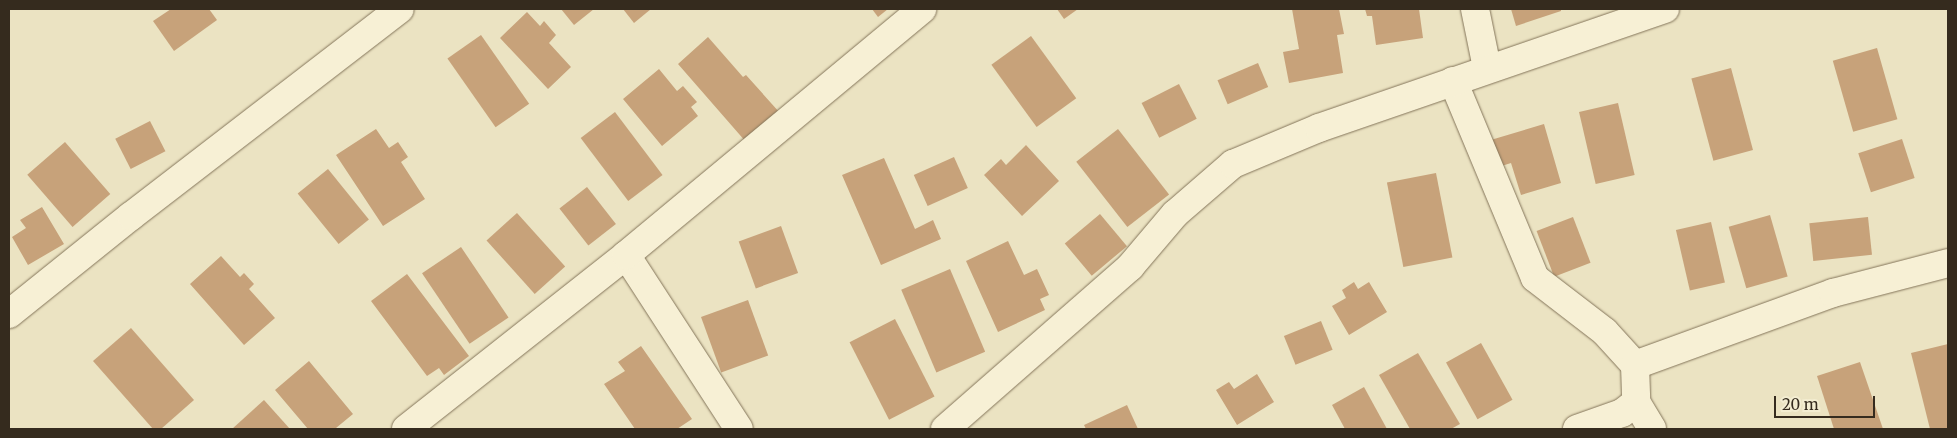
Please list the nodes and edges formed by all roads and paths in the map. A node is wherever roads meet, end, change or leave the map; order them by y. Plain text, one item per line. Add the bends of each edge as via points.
1 (400, 9) edge
2 (922, 9) edge
3 (1475, 9) edge
4 (1665, 9) edge
5 (1487, 68) junction
6 (1453, 81) junction
7 (626, 255) junction
8 (1948, 264) edge
9 (9, 314) edge
10 (1635, 365) junction
11 (1636, 402) junction
12 (406, 429) edge
13 (739, 429) edge
14 (945, 429) edge
15 (1576, 429) edge
16 (1652, 429) edge

1 - 9 street via 130,216
2 - 7 street
3 - 5 street
4 - 5 street
5 - 6 street
6 - 10 street via 1535,278 1605,332
6 - 14 street via 1319,128 1233,164 1175,214 1130,266
7 - 12 street
7 - 13 street
8 - 10 street via 1833,293
10 - 11 street
11 - 15 street via 1622,412
11 - 16 street

